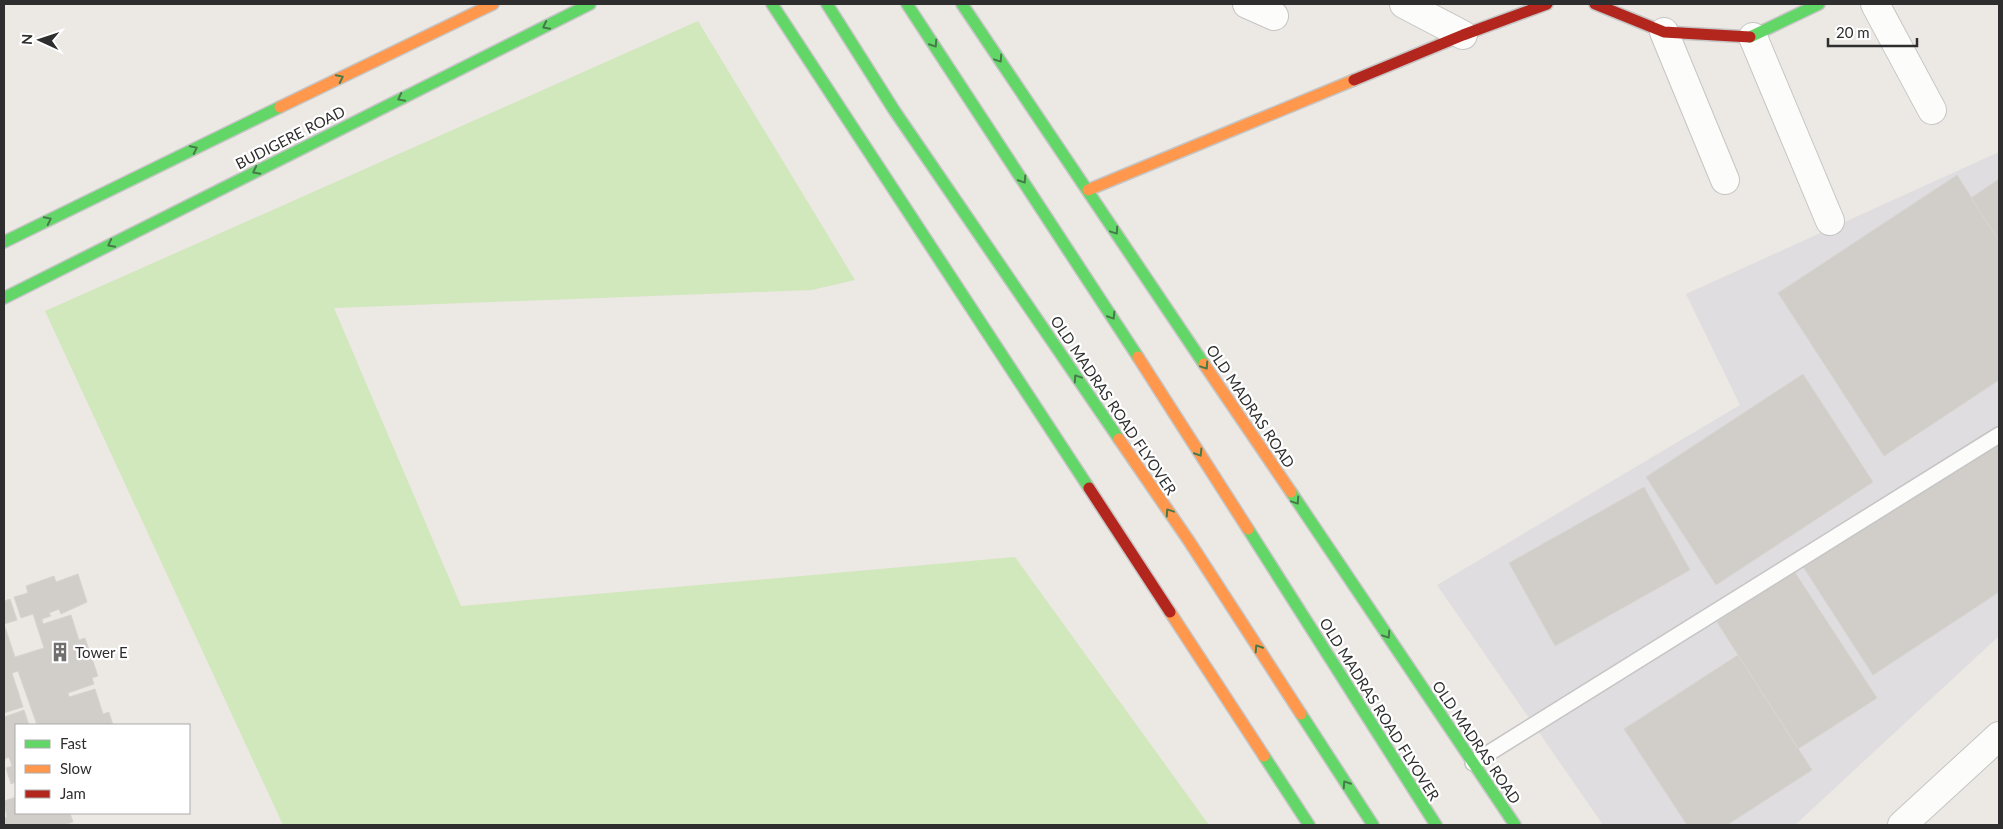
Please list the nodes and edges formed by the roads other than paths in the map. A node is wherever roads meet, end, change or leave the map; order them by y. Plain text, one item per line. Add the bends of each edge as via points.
1 (493, 4) edge
2 (590, 4) edge
3 (772, 4) edge
4 (827, 4) edge
5 (907, 4) edge
6 (962, 4) edge
7 (1247, 4) edge
8 (1404, 4) edge
9 (1547, 4) edge
10 (1595, 4) edge
11 (1819, 4) edge
12 (1875, 4) edge
13 (1274, 16) dead end
14 (1664, 32) junction
15 (1463, 35) junction
16 (1753, 37) junction
17 (1932, 110) dead end
18 (1725, 180) dead end
19 (1088, 190) junction
20 (1830, 221) dead end
21 (4, 242) edge
22 (4, 298) edge
23 (1999, 435) edge
24 (1999, 736) edge
25 (1473, 763) junction
26 (1309, 825) edge
27 (1373, 825) edge
28 (1436, 825) edge
29 (1514, 825) edge
30 (1902, 825) edge

21 -> 1 main road, BUDIGERE ROAD
2 -> 22 main road, BUDIGERE ROAD
3 - 26 main road
27 -> 4 main road, OLD MADRAS ROAD FLYOVER via 1189,541 894,110
5 -> 28 main road, OLD MADRAS ROAD FLYOVER via 1088,277
6 -> 19 main road, OLD MADRAS ROAD
7 - 13 street
8 - 15 street
9 - 15 main road
10 - 14 main road
11 - 16 main road
12 - 17 street
14 - 16 main road
14 - 18 street
15 - 19 main road
16 - 20 street
19 -> 25 main road, OLD MADRAS ROAD
23 - 25 lane
24 - 30 street
25 - 29 main road, OLD MADRAS ROAD

